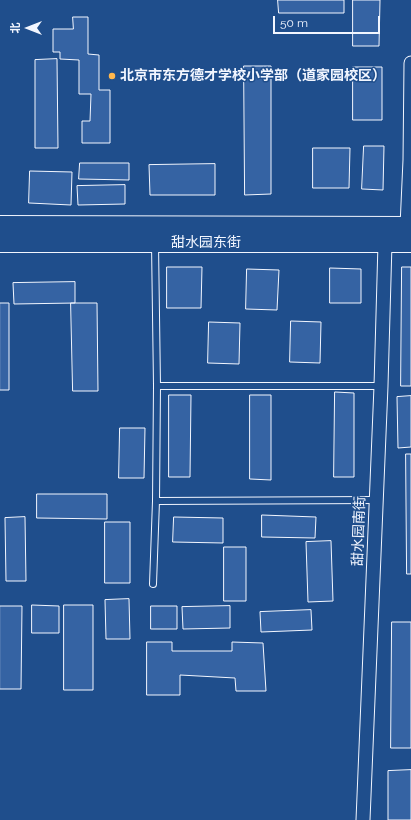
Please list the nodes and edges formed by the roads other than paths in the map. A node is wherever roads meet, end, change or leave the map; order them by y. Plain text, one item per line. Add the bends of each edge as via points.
1 (411, 63) edge
2 (0, 225) edge
3 (409, 226) edge
4 (0, 243) edge
5 (155, 243) junction
6 (385, 243) junction
7 (411, 243) edge
8 (157, 386) junction
9 (381, 386) junction
10 (376, 500) junction
11 (156, 501) junction
12 (152, 584) dead end
13 (363, 820) edge

1 - 3 street
2 - 3 street, 甜水园东街
4 - 5 street, 甜水园东街
5 - 6 street, 甜水园东街
5 - 8 lane
6 - 7 street, 甜水园东街
6 - 9 street, 甜水园南街
8 - 9 lane
8 - 11 lane
9 - 10 street, 甜水园南街
10 - 11 lane
10 - 13 street, 甜水园南街
11 - 12 lane

